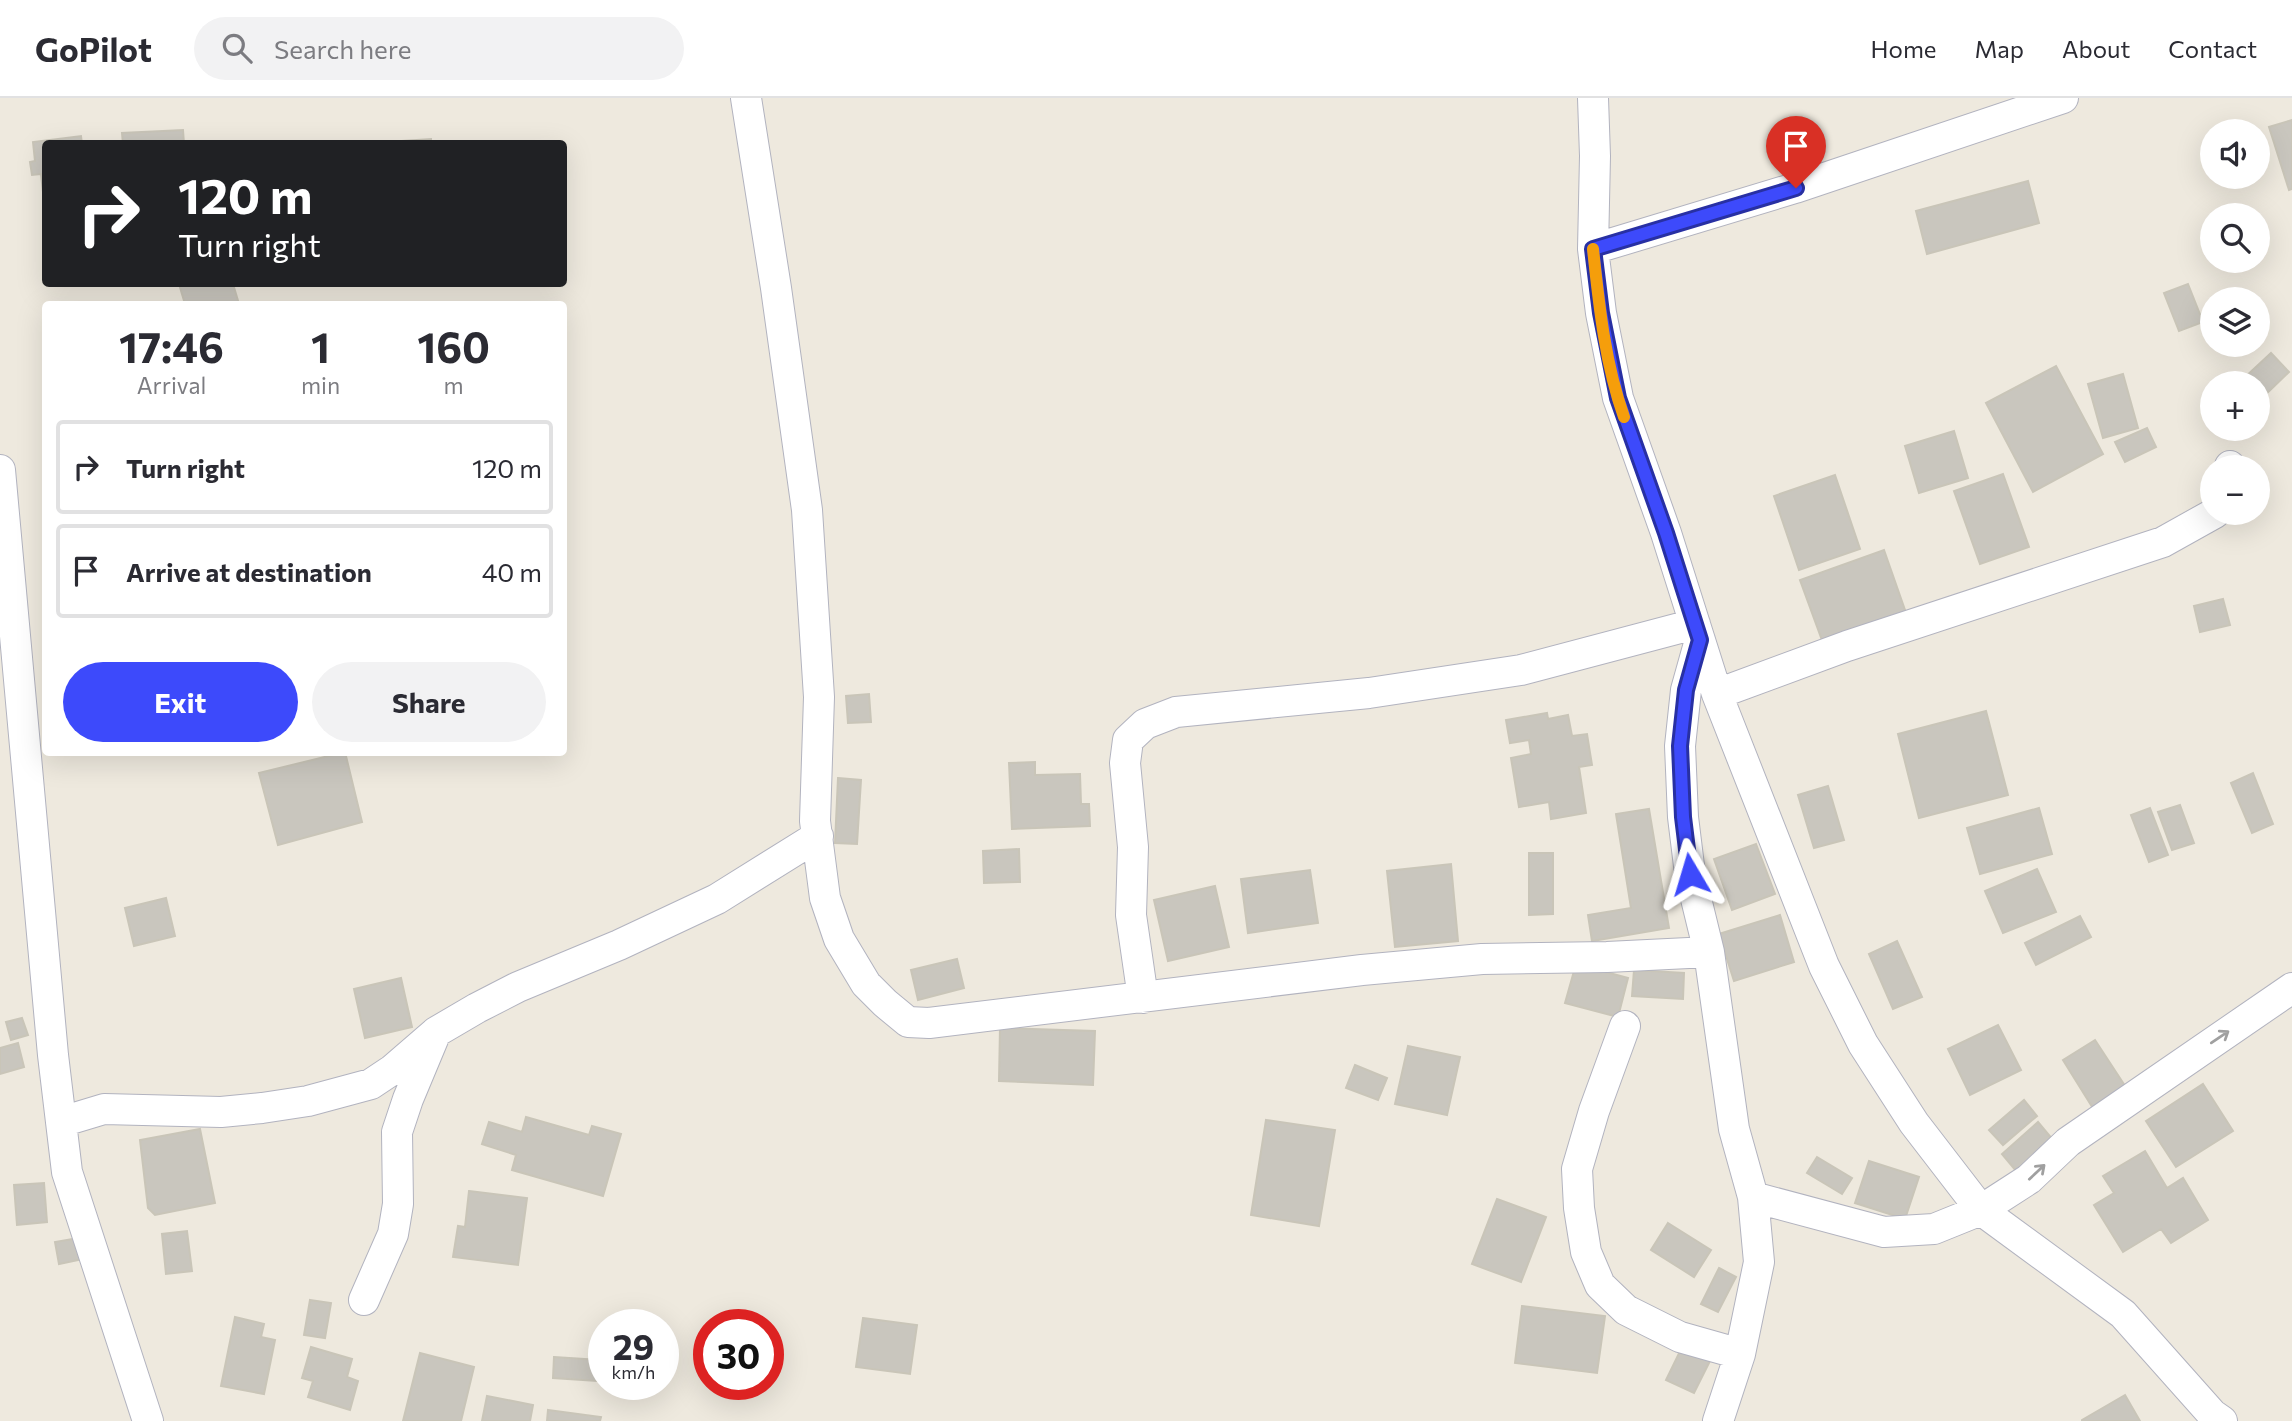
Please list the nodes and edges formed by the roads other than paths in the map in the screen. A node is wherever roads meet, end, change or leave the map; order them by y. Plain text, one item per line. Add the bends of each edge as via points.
1 (746, 98) edge
2 (1593, 98) edge
3 (2063, 98) edge
4 (1593, 249) junction
5 (0, 470) edge
6 (2200, 521) edge
7 (5, 586) edge
8 (1698, 632) junction
9 (1717, 694) junction
10 (818, 836) junction
11 (1709, 952) junction
12 (2292, 988) edge
13 (1143, 998) junction
14 (1625, 1026) dead end
15 (436, 1032) junction
16 (61, 1122) junction
17 (1752, 1197) junction
18 (1981, 1210) junction
19 (364, 1300) dead end
20 (1740, 1354) junction
21 (148, 1421) edge
22 (1718, 1421) edge
23 (2222, 1421) edge

1 - 10 street via 807,510 819,697
2 - 4 street
3 - 4 street via 1796,188
4 - 8 street via 1618,398
5 - 7 street
6 - 9 street via 2163,542
7 - 16 street
8 - 9 street
8 - 11 street via 1680,746 1690,874
8 - 13 street via 1521,670 1369,694 1176,712 1145,724 1128,740 1125,764 1133,847 1131,915
9 - 18 street via 1824,966 1863,1044 1914,1123
10 - 13 street via 825,898 839,939 866,984 908,1022
10 - 15 street via 717,899 518,987
11 - 13 street via 1482,958
11 - 17 street via 1734,1129
18 -> 12 street via 2029,1179 2068,1142
14 - 20 street via 1577,1169 1586,1252 1600,1285 1626,1310 1680,1337
15 - 16 street via 371,1084 333,1095 220,1112 103,1109
15 - 19 street via 397,1132 398,1205 393,1234
16 - 21 street via 67,1172
17 - 18 street via 1884,1232 1934,1229
17 - 20 street via 1759,1262
18 - 23 street via 2123,1314
20 - 22 street

